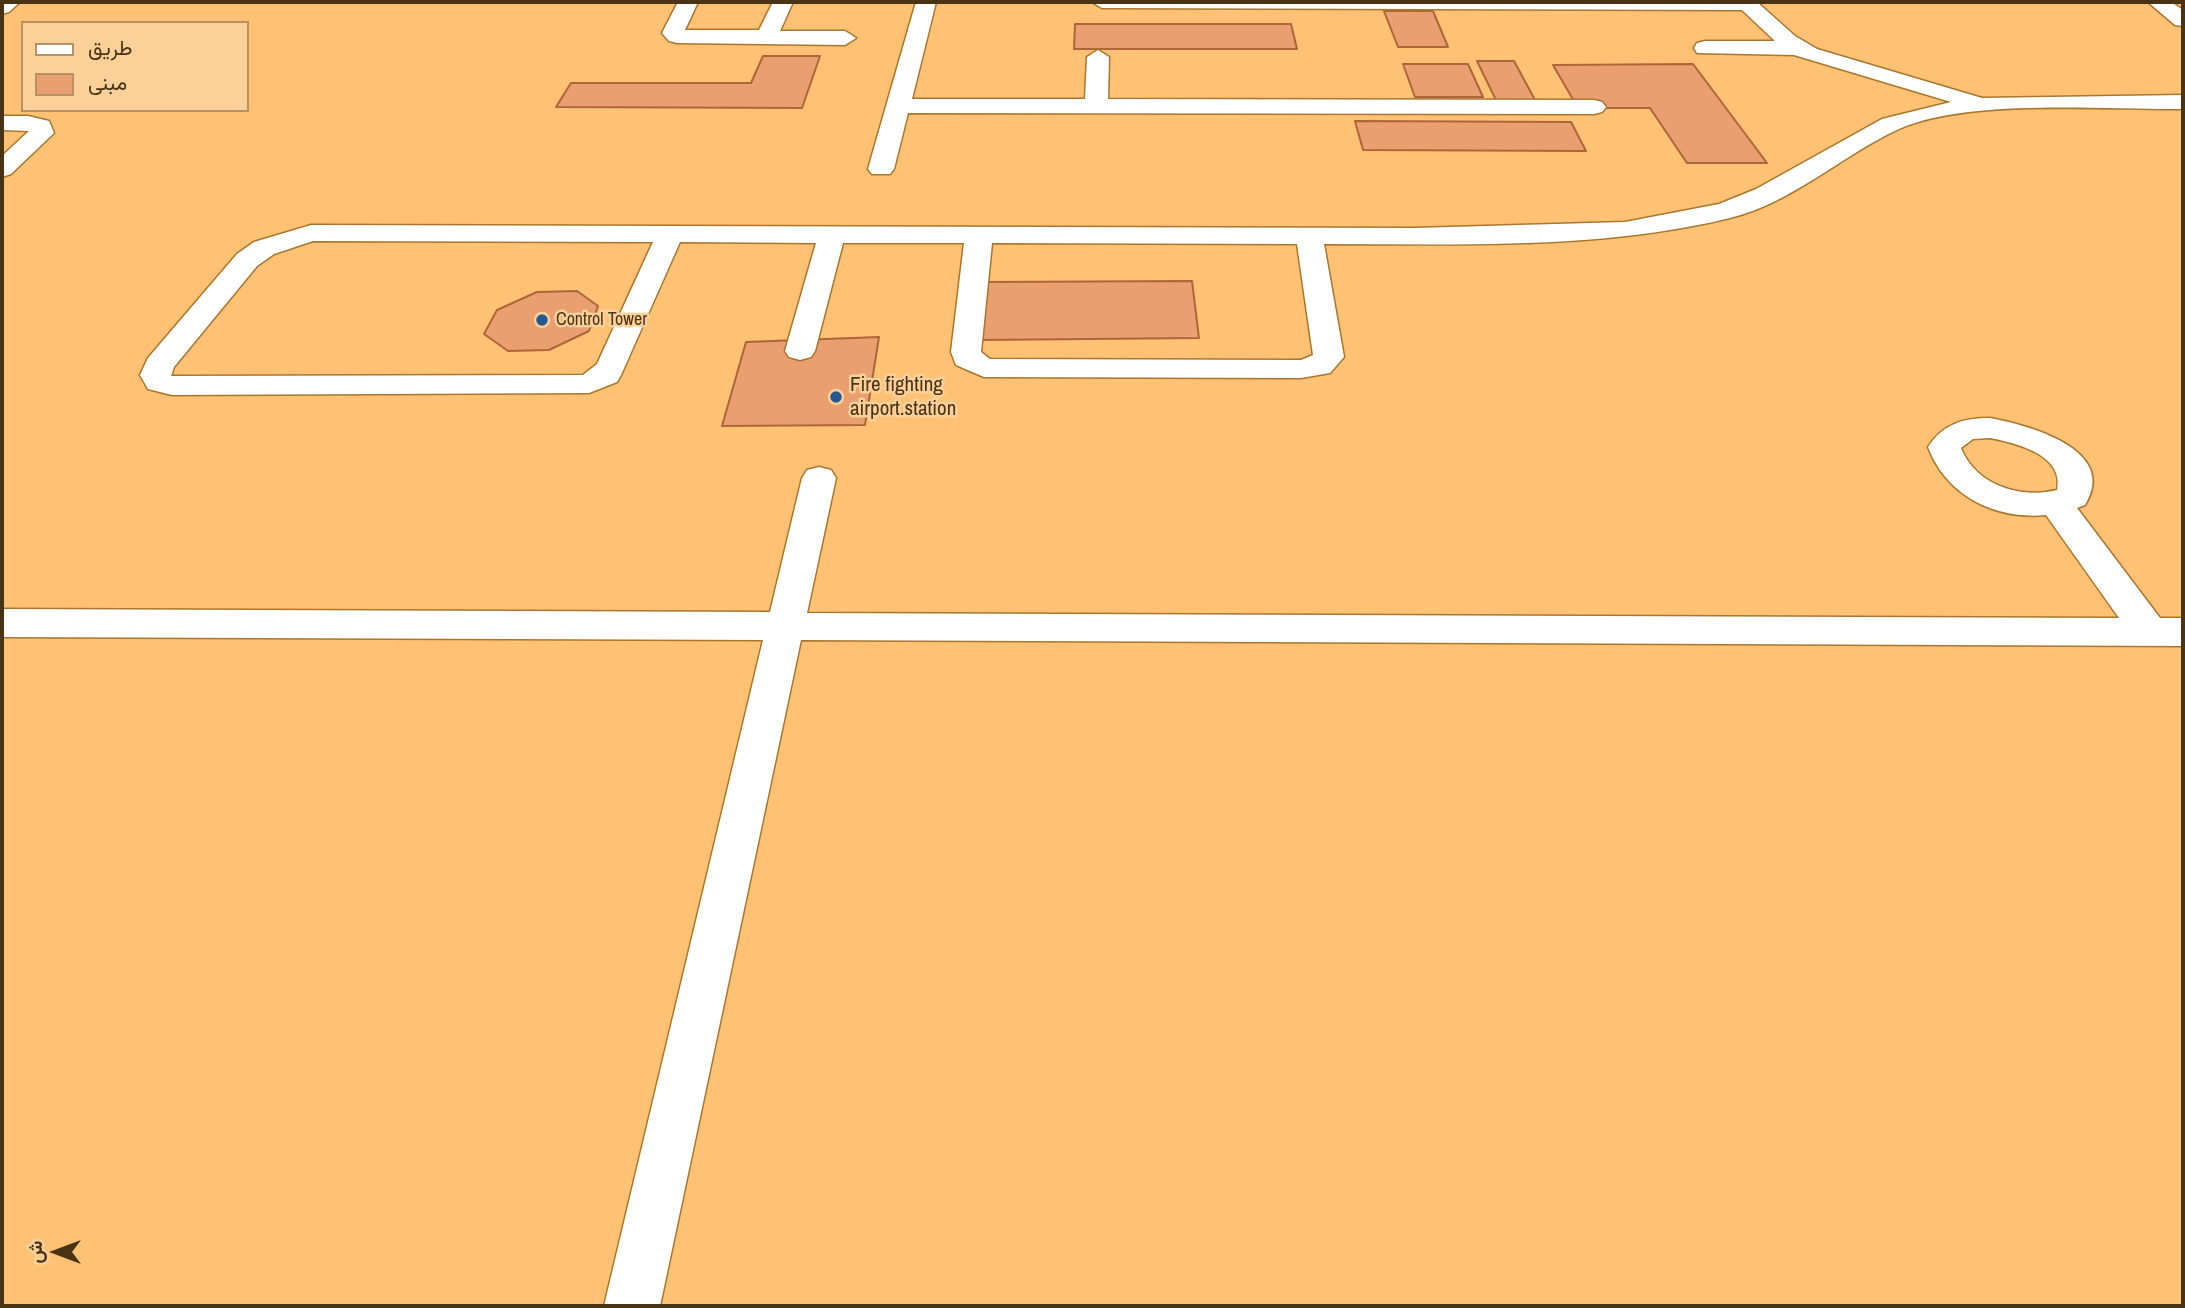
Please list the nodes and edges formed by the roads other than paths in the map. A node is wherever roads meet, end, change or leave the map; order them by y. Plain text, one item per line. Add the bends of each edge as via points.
1 (10, 2) edge
2 (688, 2) edge
3 (783, 2) edge
4 (926, 2) edge
5 (1102, 2) edge
6 (2158, 2) edge
7 (1588, 3) edge
8 (1746, 3) edge
9 (2, 8) edge
10 (2183, 20) edge
11 (766, 38) junction
12 (845, 38) dead end
13 (1706, 48) dead end
14 (1797, 48) junction
15 (1098, 57) dead end
16 (2183, 102) edge
17 (1985, 105) junction
18 (898, 106) junction
19 (1096, 106) junction
20 (1594, 107) dead end
21 (2, 122) edge
22 (2, 169) edge
23 (881, 169) dead end
24 (670, 234) junction
25 (832, 234) junction
26 (979, 234) junction
27 (1308, 235) junction
28 (800, 351) dead end
29 (818, 478) dead end
30 (2056, 504) dead end
31 (2, 623) edge
32 (787, 627) junction
33 (2167, 632) edge
34 (632, 1306) edge

1 - 9 lane
2 - 11 lane via 675,27 677,36
3 - 11 lane
4 - 18 lane
5 - 7 lane
6 - 10 lane
7 - 8 lane
8 - 14 lane
11 - 12 lane
13 - 14 lane
14 - 17 lane
15 - 19 lane
16 - 17 lane
17 - 27 lane via 1932,112 1891,124 1765,195 1726,211 1678,222 1567,234
18 - 19 lane
18 - 23 lane
19 - 20 lane
21 - 22 lane via 28,122 40,126 42,132
24 - 24 lane via 612,364 606,375 589,384 172,386 159,382 155,375 247,260 286,238 335,232
24 - 25 lane
25 - 26 lane
25 - 28 lane
26 - 27 lane
26 - 27 lane via 966,352 974,365 1287,369 1318,366 1329,358
29 - 32 lane
30 - 33 lane
31 - 32 lane
32 - 33 lane
32 - 34 lane

